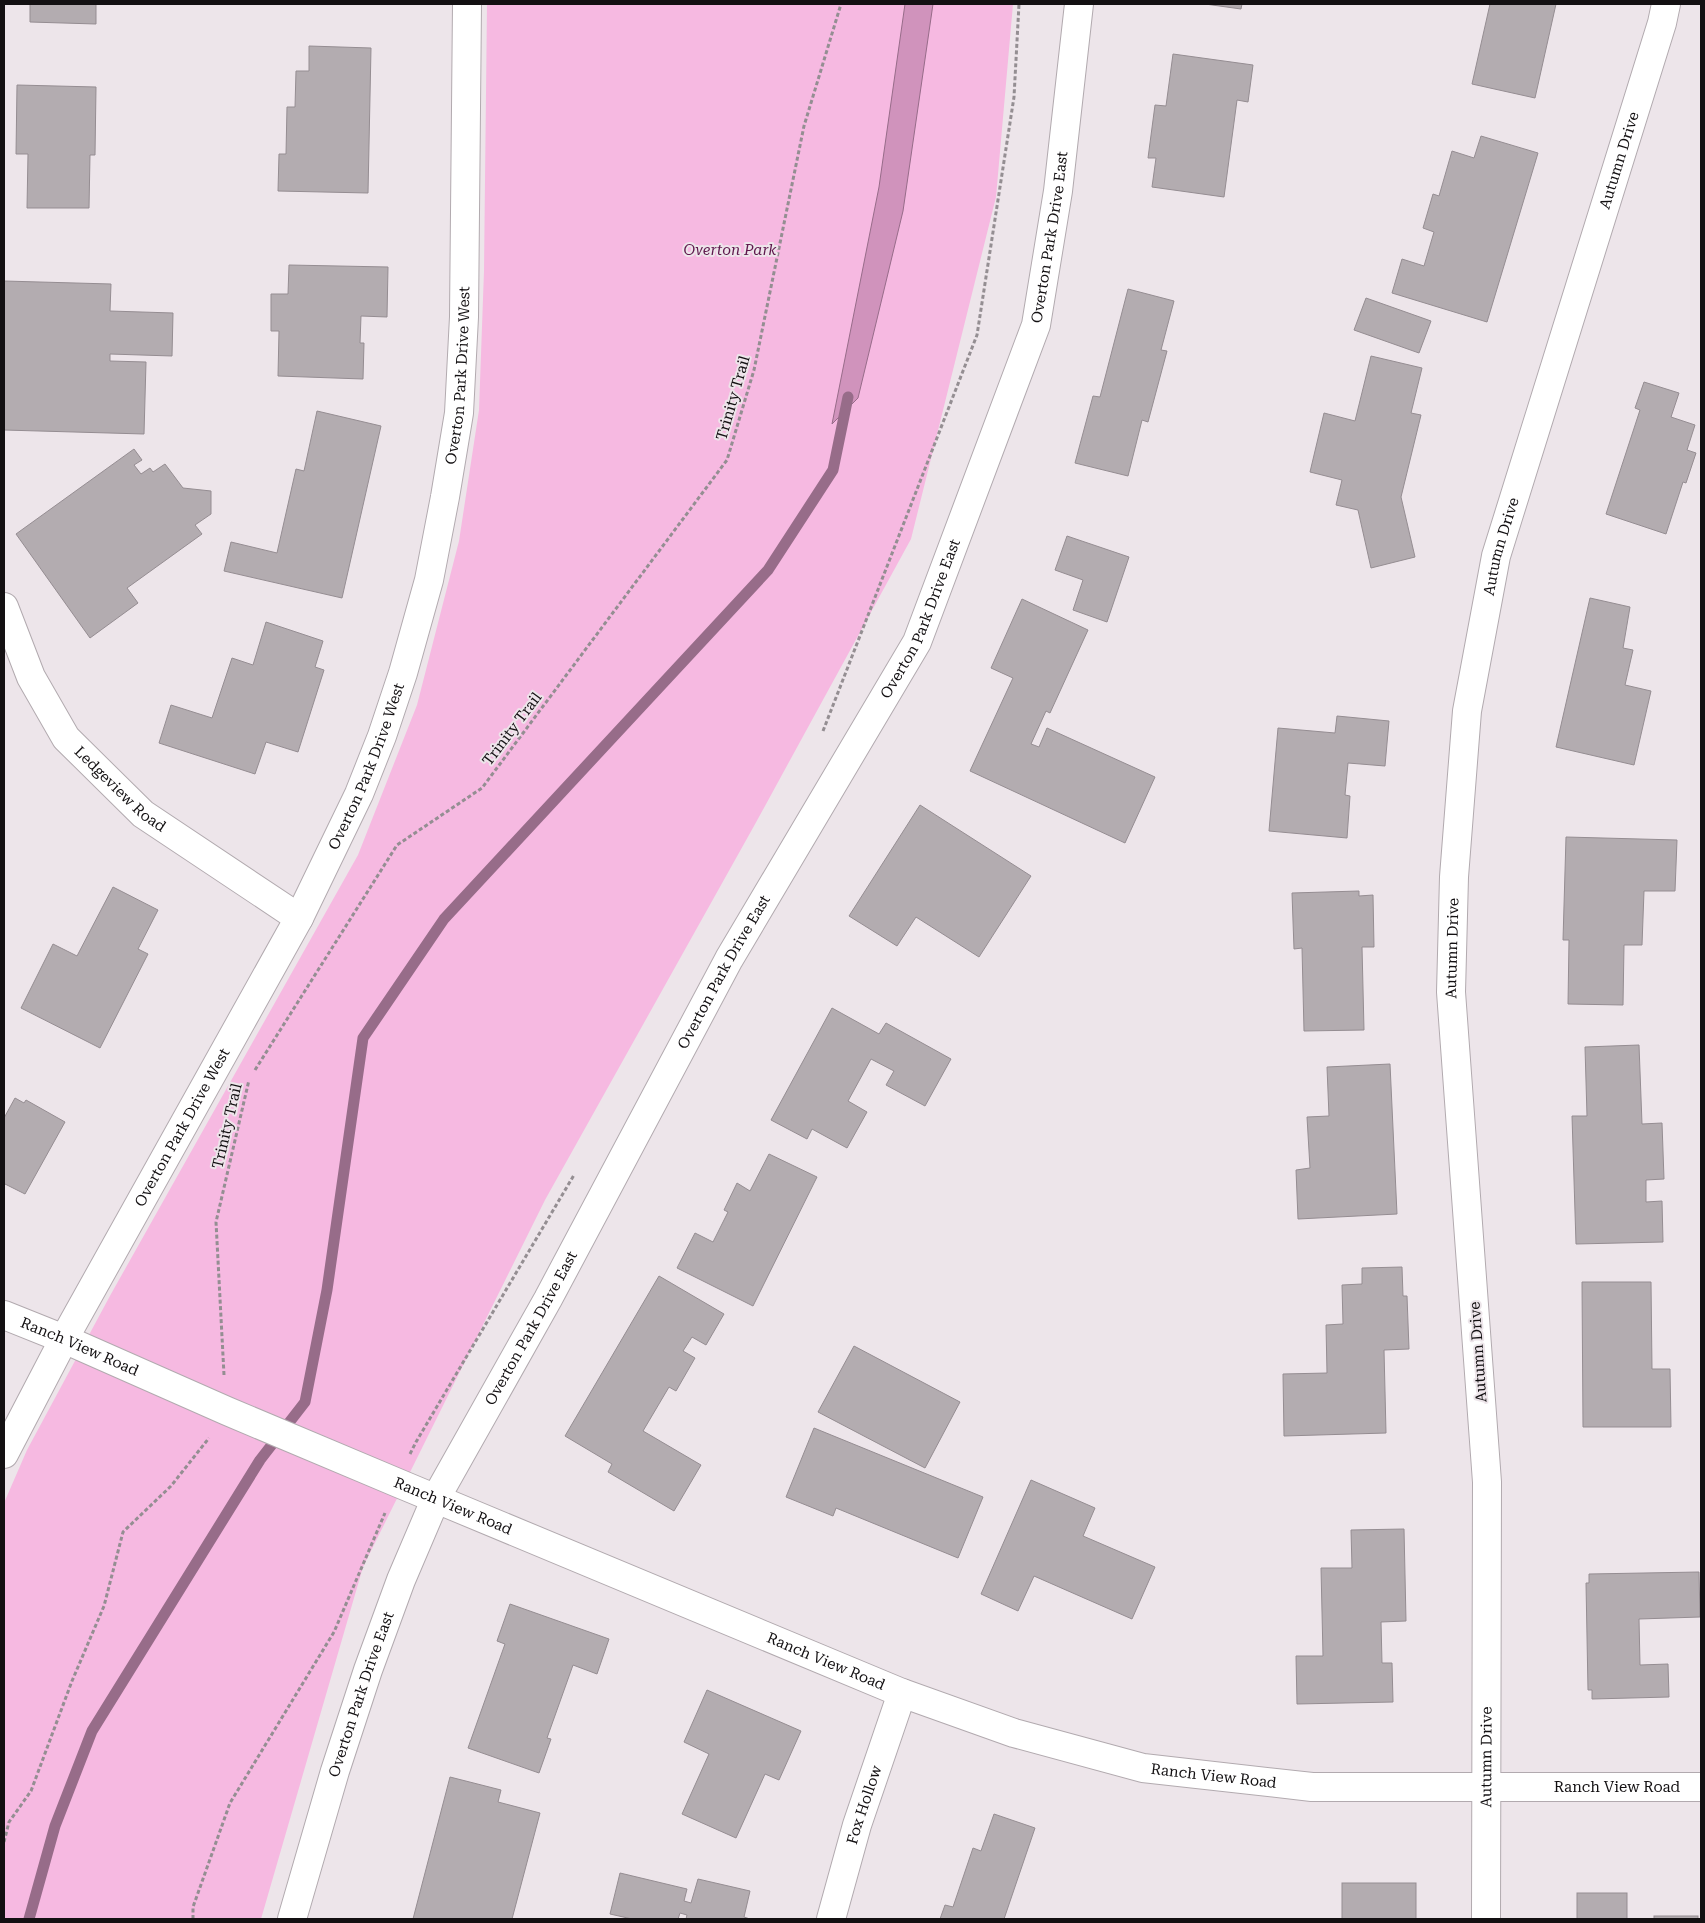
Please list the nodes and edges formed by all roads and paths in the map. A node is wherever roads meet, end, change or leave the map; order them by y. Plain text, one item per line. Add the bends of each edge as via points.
1 (467, 4) edge
2 (841, 4) edge
3 (1019, 4) edge
4 (1079, 4) edge
5 (1666, 4) edge
6 (4, 607) edge
7 (821, 734) dead end
8 (299, 918) junction
9 (578, 1168) dead end
10 (4, 1315) edge
11 (64, 1339) junction
12 (230, 1413) junction
13 (4, 1454) edge
14 (398, 1484) junction
15 (436, 1498) junction
16 (902, 1692) junction
17 (1701, 1787) edge
18 (1487, 1788) junction
19 (4, 1842) edge
20 (192, 1919) edge
21 (292, 1919) edge
22 (831, 1919) edge
23 (1486, 1919) edge

1 - 8 street, Overton Park Drive West via 464,317 459,413 445,497 428,580 385,727 359,794
2 - 12 path, Trinity Trail via 804,126 754,370 727,460 482,788 397,845 248,1080 216,1222
3 - 7 path via 1014,97 977,335
4 - 15 street, Overton Park Drive East via 1058,191 1036,325 917,642 729,959 548,1299
5 - 18 street, Autumn Drive via 1660,32 1496,556 1467,711 1454,877 1451,992 1487,1482
6 - 8 street, Ledgeview Road via 31,678 66,738 143,814
8 - 11 street, Overton Park Drive West
9 - 14 path via 416,1442
10 - 11 street, Ranch View Road
11 - 12 street, Ranch View Road
11 - 13 street, Overton Park Drive West
12 - 14 street, Ranch View Road
12 - 19 path via 171,1486 123,1532 104,1606 31,1791 9,1822
14 - 15 street, Ranch View Road
14 - 20 path via 334,1632 230,1803 193,1907
15 - 16 street, Ranch View Road
15 - 21 street, Overton Park Drive East via 368,1670
16 - 18 street, Ranch View Road via 1014,1733 1143,1768 1312,1787
16 - 22 street, Fox Hollow via 857,1825
17 - 18 street, Ranch View Road
18 - 23 street, Autumn Drive

